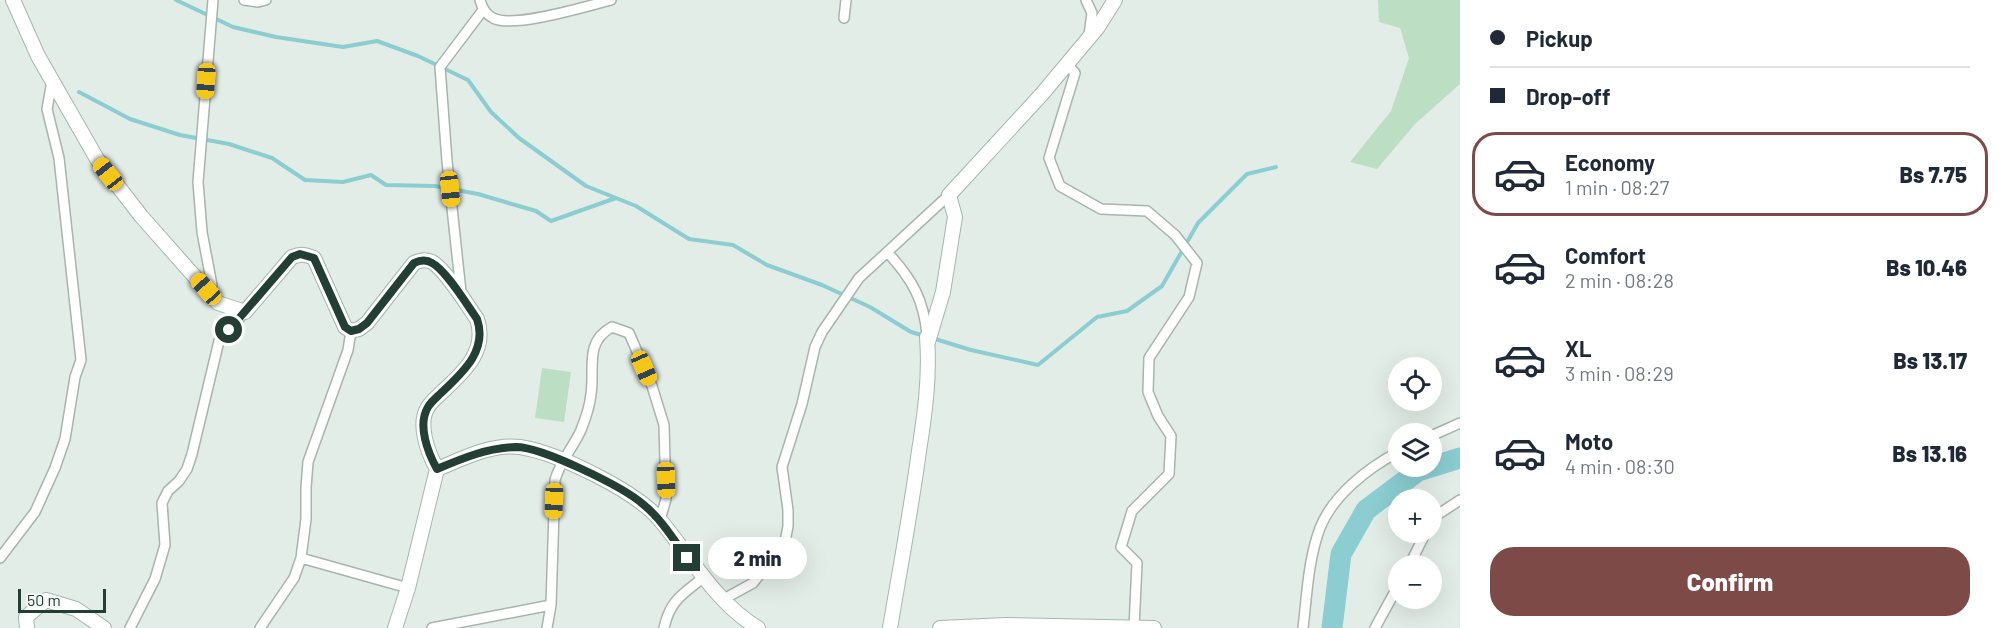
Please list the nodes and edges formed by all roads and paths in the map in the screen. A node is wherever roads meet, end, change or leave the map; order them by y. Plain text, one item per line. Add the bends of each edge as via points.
1 (13, 0) edge
2 (213, 0) edge
3 (244, 0) edge
4 (266, 0) edge
5 (480, 0) edge
6 (611, 0) edge
7 (846, 0) edge
8 (1086, 0) edge
9 (1115, 0) edge
10 (580, 4) edge
11 (483, 10) junction
12 (844, 18) dead end
13 (1088, 38) junction
14 (1067, 64) junction
15 (52, 81) junction
16 (949, 195) junction
17 (888, 253) junction
18 (209, 293) junction
19 (461, 297) junction
20 (245, 312) junction
21 (351, 331) junction
22 (927, 340) junction
23 (1460, 423) edge
24 (1442, 431) edge
25 (1388, 458) edge
26 (562, 459) junction
27 (437, 469) junction
28 (1460, 500) edge
29 (1442, 512) edge
30 (660, 520) junction
31 (0, 558) edge
32 (301, 558) junction
33 (704, 577) junction
34 (408, 588) junction
35 (724, 599) junction
36 (1388, 604) edge
37 (551, 605) junction
38 (1006, 626) edge
39 (27, 628) edge
40 (104, 628) edge
41 (130, 628) edge
42 (260, 628) edge
43 (395, 628) edge
44 (432, 628) edge
45 (547, 628) edge
46 (664, 628) edge
47 (758, 628) edge
48 (890, 628) edge
49 (940, 628) edge
50 (1134, 628) edge
51 (1154, 628) edge
52 (1303, 628) edge
53 (1375, 628) edge

1 - 15 street
2 - 18 street via 198,182 212,285
3 - 4 street
5 - 11 street
6 - 10 street
7 - 12 street
8 - 13 street via 1092,14
9 - 13 street
10 - 11 street via 504,22
11 - 19 street via 440,67
13 - 14 street
14 - 16 street
14 - 50 street via 1075,73 1049,158 1060,186 1101,209 1147,211 1175,235 1197,262 1190,297 1149,358 1148,392 1171,436 1169,474 1132,511 1121,547 1137,563
15 - 18 street via 97,159
15 - 31 street via 47,109 58,158 81,360 55,468 36,512
16 - 17 street
16 - 22 street via 955,217 943,292
17 - 22 street via 919,294
17 - 35 street via 859,278 814,347 802,404 782,467 788,510 785,542 753,583
18 - 20 street via 218,303
19 - 21 street via 442,271 432,262 422,260 414,263 367,323
19 - 27 street via 477,319 480,342 464,372 428,406 425,436
20 - 21 street via 292,257 308,255 314,258 345,327
20 - 41 street via 219,341 187,469 162,503 165,546 156,579
21 - 32 street via 348,350 308,462
22 - 48 street via 928,386
23 - 24 street
25 - 52 street via 1336,502 1321,527 1310,570
26 - 27 street via 519,447 493,449
26 - 30 street via 643,503
26 - 30 street via 584,421 591,395 592,354 600,333 612,327 629,333 664,425 666,499
26 - 37 street via 555,480
27 - 34 street
28 - 29 street
30 - 33 street
32 - 34 street
32 - 42 street via 294,578
33 - 35 street
33 - 46 street via 673,602
34 - 43 street
35 - 47 street
36 - 53 street
37 - 44 street
37 - 45 street
38 - 49 street
38 - 50 street
39 - 40 street via 26,617 46,600 76,609
50 - 51 street

